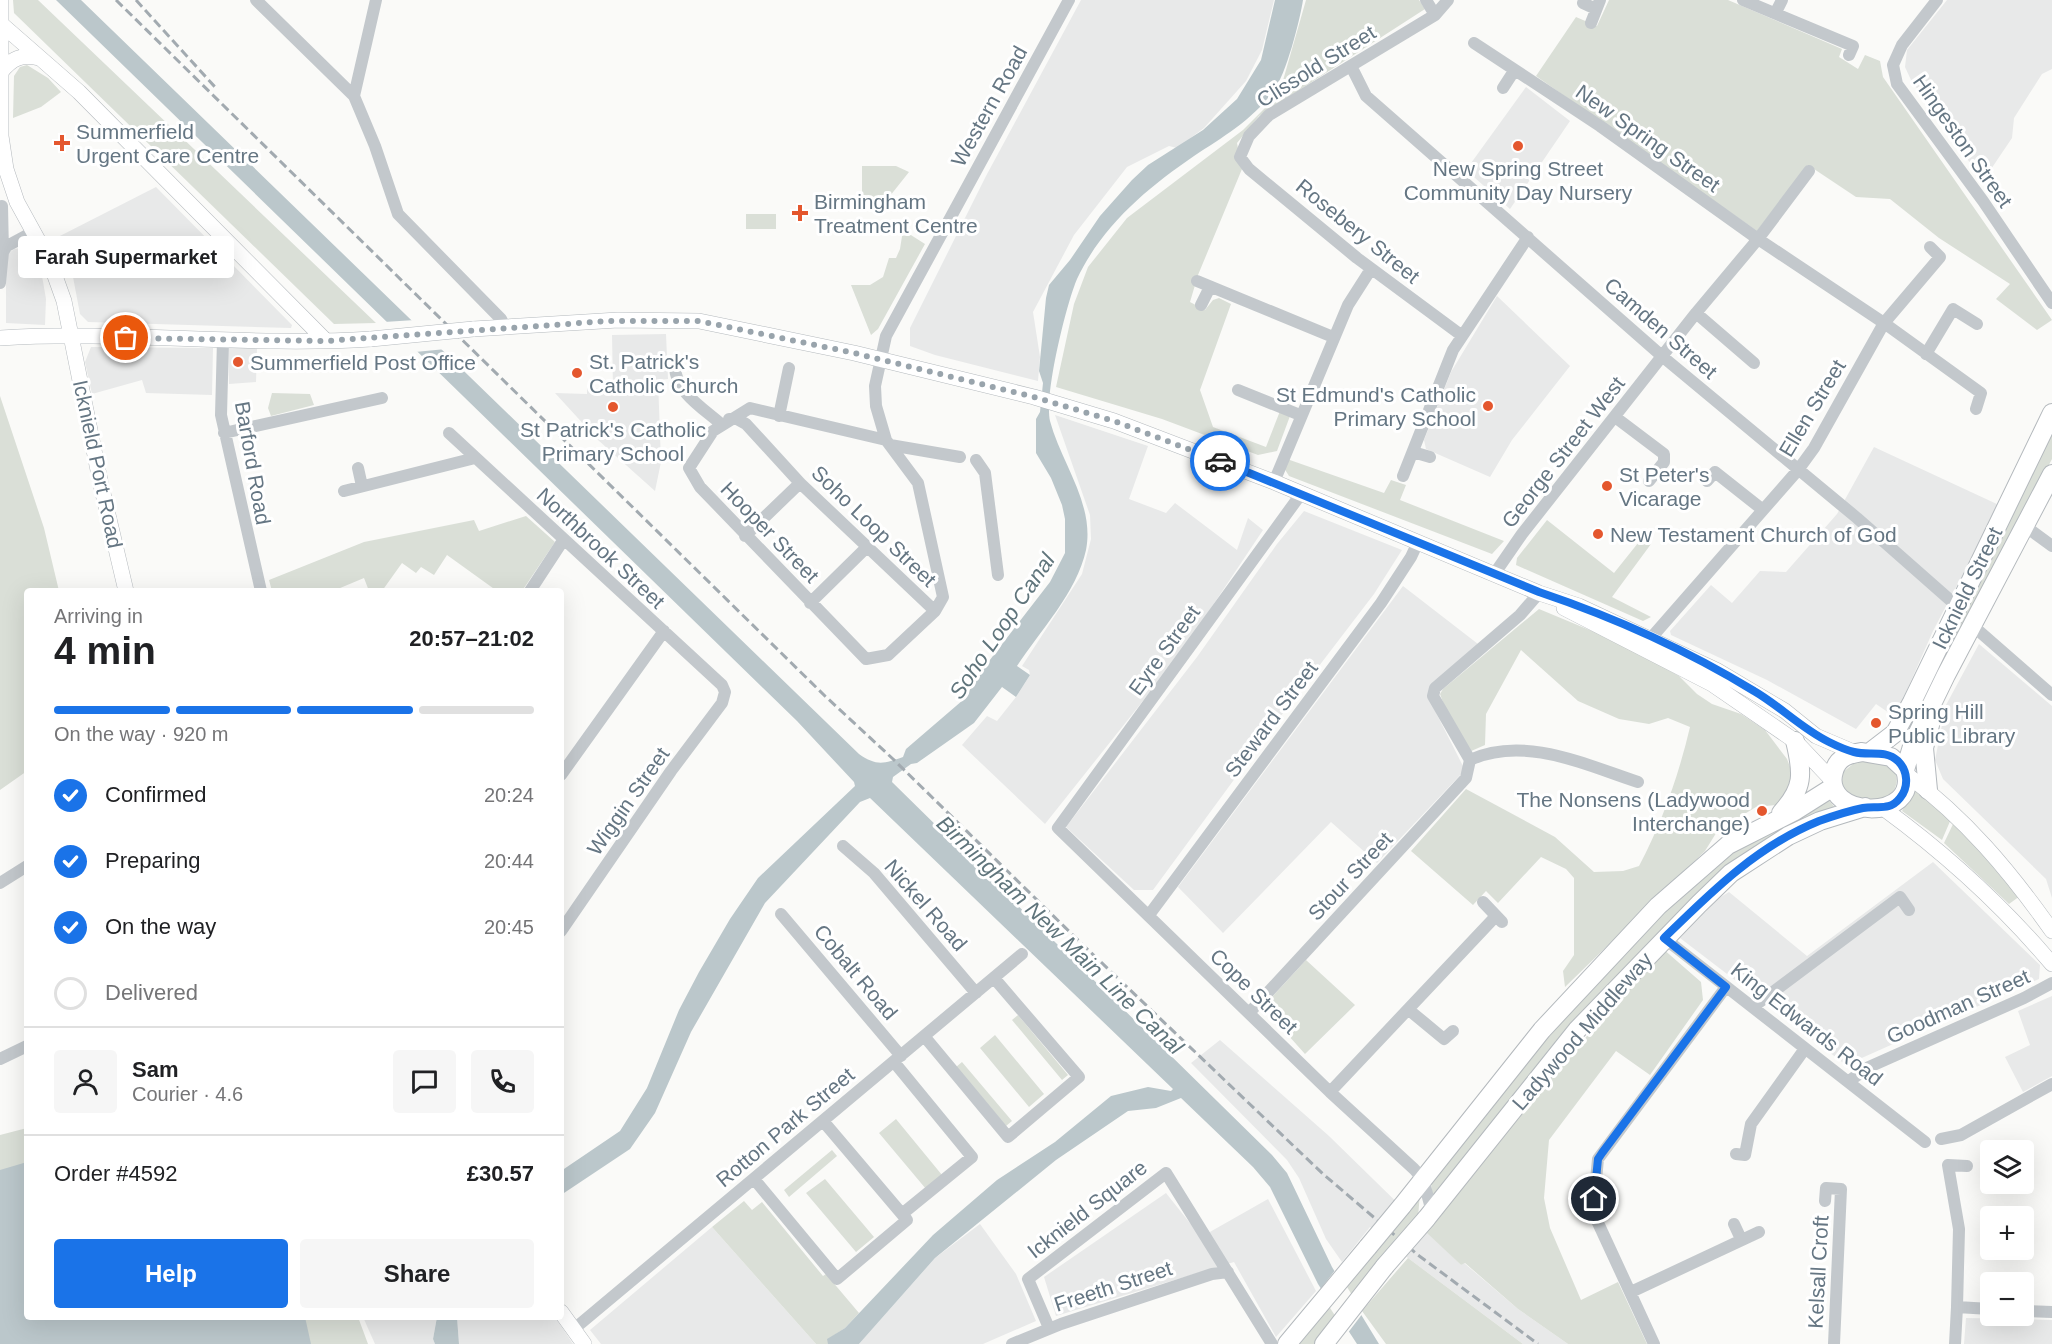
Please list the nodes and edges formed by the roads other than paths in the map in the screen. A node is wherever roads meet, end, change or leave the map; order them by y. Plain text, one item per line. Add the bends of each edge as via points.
1 (1, 0) edge
2 (256, 0) edge
3 (376, 0) edge
4 (1070, 0) edge
5 (1426, 0) edge
6 (1448, 0) edge
7 (1743, 0) edge
8 (1782, 0) edge
9 (1937, 0) edge
10 (1582, 3) dead end
11 (1598, 4) edge
12 (1776, 12) junction
13 (1435, 15) junction
14 (1591, 23) dead end
15 (1, 24) edge
16 (1473, 43) dead end
17 (1849, 55) dead end
18 (39, 58) junction
19 (1351, 66) junction
20 (1514, 71) junction
21 (1, 72) edge
22 (1503, 88) dead end
23 (354, 96) junction
24 (1241, 151) joint
25 (1809, 171) dead end
26 (2, 206) dead end
27 (33, 231) junction
28 (1528, 237) junction
29 (1758, 239) junction
30 (1930, 247) dead end
31 (3, 252) junction
32 (1371, 269) junction
33 (1197, 281) dead end
34 (0, 283) edge
35 (1210, 287) junction
36 (2052, 303) edge
37 (1201, 305) dead end
38 (1696, 313) junction
39 (1884, 323) junction
40 (1977, 324) dead end
41 (504, 327) junction
42 (1461, 335) junction
43 (71, 336) junction
44 (1333, 337) junction
45 (0, 338) edge
46 (222, 340) junction
47 (326, 341) junction
48 (1926, 354) junction
49 (1663, 357) junction
50 (879, 359) junction
51 (1754, 363) dead end
52 (675, 366) dead end
53 (789, 368) dead end
54 (1238, 390) dead end
55 (382, 398) dead end
56 (1976, 409) dead end
57 (2052, 412) edge
58 (1300, 415) junction
59 (779, 416) junction
60 (1615, 417) junction
61 (725, 421) junction
62 (224, 433) junction
63 (448, 433) dead end
64 (888, 442) junction
65 (1413, 452) junction
66 (960, 457) dead end
67 (1430, 457) dead end
68 (475, 458) junction
69 (976, 460) dead end
70 (358, 468) dead end
71 (1798, 470) junction
72 (2052, 474) edge
73 (1403, 476) dead end
74 (1707, 481) dead end
75 (1274, 482) junction
76 (1649, 482) dead end
77 (800, 483) junction
78 (362, 486) junction
79 (344, 491) dead end
80 (1301, 494) junction
81 (1763, 510) junction
82 (2025, 526) junction
83 (745, 536) junction
84 (564, 539) junction
85 (1418, 542) junction
86 (2052, 546) edge
87 (866, 548) junction
88 (1495, 573) junction
89 (998, 575) dead end
90 (125, 588) edge
91 (260, 588) edge
92 (532, 588) edge
93 (1539, 592) junction
94 (810, 603) junction
95 (1958, 608) junction
96 (935, 611) junction
97 (1972, 625) junction
98 (663, 632) junction
99 (1651, 638) junction
100 (1946, 675) junction
101 (725, 693) joint
102 (2052, 695) edge
103 (1795, 741) junction
104 (1862, 753) junction
105 (1470, 760) junction
106 (564, 771) edge
107 (1905, 772) junction
108 (1638, 782) dead end
109 (1833, 783) junction
110 (1928, 790) junction
111 (1874, 808) junction
112 (1774, 821) junction
113 (1058, 828) joint
114 (843, 846) dead end
115 (24, 868) edge
116 (0, 883) edge
117 (1483, 902) dead end
118 (1909, 910) dead end
119 (781, 914) dead end
120 (1149, 915) junction
121 (564, 927) edge
122 (2052, 931) edge
123 (1664, 938) junction
124 (1022, 954) dead end
125 (2052, 964) edge
126 (994, 978) junction
127 (2052, 983) edge
128 (1726, 987) junction
129 (975, 993) junction
130 (1753, 1007) junction
131 (1409, 1010) junction
132 (1249, 1013) junction
133 (1453, 1031) dead end
134 (924, 1036) junction
135 (24, 1047) edge
136 (1804, 1050) junction
137 (0, 1059) edge
138 (897, 1059) junction
139 (1849, 1081) junction
140 (2052, 1084) edge
141 (1330, 1092) junction
142 (823, 1121) junction
143 (1941, 1139) dead end
144 (1925, 1142) dead end
145 (1736, 1154) dead end
146 (1967, 1166) dead end
147 (754, 1179) junction
148 (1423, 1179) junction
149 (1824, 1201) dead end
150 (902, 1214) junction
151 (1429, 1215) junction
152 (1734, 1224) dead end
153 (1759, 1232) dead end
154 (1742, 1239) junction
155 (1228, 1272) junction
156 (1630, 1292) junction
157 (1958, 1306) junction
158 (1980, 1308) edge
159 (2034, 1311) edge
160 (2052, 1312) edge
161 (564, 1316) edge
162 (1048, 1328) junction
163 (574, 1329) junction
164 (584, 1344) edge
165 (1012, 1344) edge
166 (1272, 1344) edge
167 (1287, 1344) edge
168 (1324, 1344) edge
169 (1654, 1344) edge
170 (1834, 1344) edge
171 (1954, 1344) edge

1 - 15 main road, Icknield Port Road
2 - 23 street
3 - 23 street
4 - 50 street, Western Road via 886,336
5 - 13 street
6 - 13 street, Clissold Street
7 - 12 street
8 - 12 street
9 - 36 street, Hingeston Street via 1902,45 1893,65 1897,84
10 - 11 street
11 - 14 street
12 - 17 street via 1853,46
13 - 19 street, Clissold Street
15 - 18 main road
15 - 21 main road, Icknield Port Road
16 - 20 street, New Spring Street
18 - 21 main road via 16,58
18 - 47 main road via 159,170
19 - 24 street, Clissold Street via 1269,115
19 - 28 street, Camden Street via 1366,96
20 - 22 street
20 - 29 street, New Spring Street via 1600,126
21 - 27 main road, Icknield Port Road via 1,136 6,169
23 - 41 street via 398,214 465,280
24 - 32 street, Rosebery Street via 1242,163
25 - 29 street
26 - 31 street
27 - 31 street
27 - 43 main road, Icknield Port Road via 50,262
28 - 42 street
28 - 49 street, Camden Street
29 - 38 street
29 - 39 street, New Spring Street
30 - 39 street, Ellen Street via 1940,257
31 - 34 street
32 - 42 street, Rosebery Street
32 - 44 street
33 - 35 street
35 - 37 street
35 - 44 street
38 - 49 street
38 - 51 street
39 - 48 street, New Spring Street
39 - 71 street, Ellen Street
40 - 48 street via 1953,309
41 - 47 main road, bridge
41 - 50 main road via 618,320 699,321
42 - 65 street
43 - 45 main road
43 - 46 main road
43 - 90 main road, Icknield Port Road
44 - 58 street
46 - 47 main road
46 - 62 street, Barford Road
48 - 56 street, New Spring Street via 1982,393
49 - 60 street, George Street West
49 - 71 street, Camden Street
50 - 64 street, Western Road via 876,406
50 - 75 main road via 1057,403
52 - 61 street via 675,378 683,391
53 - 59 street
54 - 58 street
55 - 62 street
57 - 95 highway, Icknield Street
58 - 75 street
59 - 61 street via 750,408
59 - 64 street
60 - 76 street via 1664,453 1664,462
60 - 88 street, George Street West
61 - 77 street, Soho Loop Street via 737,419 746,424
61 - 83 street, Hooper Street via 689,468 700,487
62 - 91 street, Barford Road
63 - 68 street, Northbrook Street
64 - 66 street
64 - 96 street, Soho Loop Street via 918,483 943,597
65 - 67 street
65 - 73 street
68 - 78 street
68 - 84 street, Northbrook Street
69 - 89 street via 985,473
70 - 78 street
71 - 81 street, Ellen Street
71 - 95 street, Camden Street
72 - 82 highway, Icknield Street
74 - 81 street via 1715,472
75 - 80 main road
77 - 83 street
77 - 87 street, Soho Loop Street
78 - 79 street
80 - 85 main road
80 - 113 street, Eyre Street
81 - 99 street, Ellen Street
82 - 86 street
82 - 97 highway, Icknield Street
83 - 94 street, Hooper Street
84 - 92 street
84 - 98 street, Northbrook Street
85 - 88 main road
85 - 120 street, Steward Street via 1381,603
87 - 94 street
87 - 96 street, Soho Loop Street
88 - 93 main road
93 - 99 main road
93 - 103 main road via 1579,617 1712,684
93 - 105 street via 1520,615 1435,688 1433,696
94 - 96 street, Hooper Street via 866,659 888,656
95 - 104 highway, Icknield Street via 1895,733
97 - 100 highway, Icknield Street
97 - 102 street
98 - 101 street, Northbrook Street via 722,685
98 - 106 street
99 - 104 main road via 1754,690 1816,735
100 - 107 highway, Icknield Street via 1913,743
100 - 110 highway via 1924,748
101 - 121 street, Wiggin Street via 722,703
103 - 109 main road
103 - 112 highway via 1801,780 1798,791
104 - 107 highway via 1891,757
104 - 109 highway via 1839,762
105 - 108 street via 1484,753 1517,749 1540,752
105 - 132 street, Stour Street via 1466,778
107 - 110 main road
107 - 111 highway via 1902,796 1893,805
109 - 111 highway via 1845,803
109 - 112 highway, Ladywood Middleway
110 - 122 main road via 1956,813
111 - 123 highway, Ladywood Middleway via 1820,821 1769,847 1731,873
111 - 125 main road via 1939,849 1978,884
112 - 148 highway, Ladywood Middleway via 1728,845 1650,914 1542,1030
113 - 120 street, Cope Street
114 - 129 street, Nickel Road via 874,873
115 - 116 street
117 - 131 street via 1499,919
118 - 130 street via 1900,897
119 - 138 street, Cobalt Road
120 - 132 street, Cope Street
123 - 128 street, King Edwards Road
123 - 151 highway, Ladywood Middleway via 1577,1030
124 - 126 street, Rotton Park Street
126 - 129 street, Rotton Park Street
126 - 134 street via 1079,1077 1008,1137
127 - 139 street, Goodman Street via 1869,1067
128 - 130 street, King Edwards Road
128 - 156 street via 1598,1159 1593,1212
129 - 134 street, Rotton Park Street
130 - 136 street, King Edwards Road
131 - 133 street via 1444,1039
131 - 141 street
132 - 141 street, Cope Street
134 - 138 street, Rotton Park Street
135 - 137 street
136 - 139 street, King Edwards Road
136 - 145 street via 1751,1124 1746,1155
138 - 142 street, Rotton Park Street
138 - 150 street, Cobalt Road via 972,1157
139 - 144 street, King Edwards Road
140 - 143 street via 1961,1136
141 - 148 street, Cope Street
142 - 147 street, Rotton Park Street
142 - 150 street
146 - 157 street via 1948,1165 1959,1229
147 - 150 street via 837,1279 907,1220
147 - 163 street, Rotton Park Street
148 - 151 street
148 - 167 highway, Ladywood Middleway, bridge
149 - 170 street, Kelsall Croft via 1826,1188 1841,1189
151 - 168 highway, Ladywood Middleway, bridge
152 - 154 street
153 - 154 street
154 - 156 street
155 - 162 street, Freeth Street
155 - 162 street, Icknield Square via 1166,1173 1028,1279
155 - 166 street, Icknield Square
156 - 169 street
157 - 158 street
157 - 171 street
159 - 160 street
161 - 163 main road
162 - 165 street, Freeth Street
163 - 164 main road

